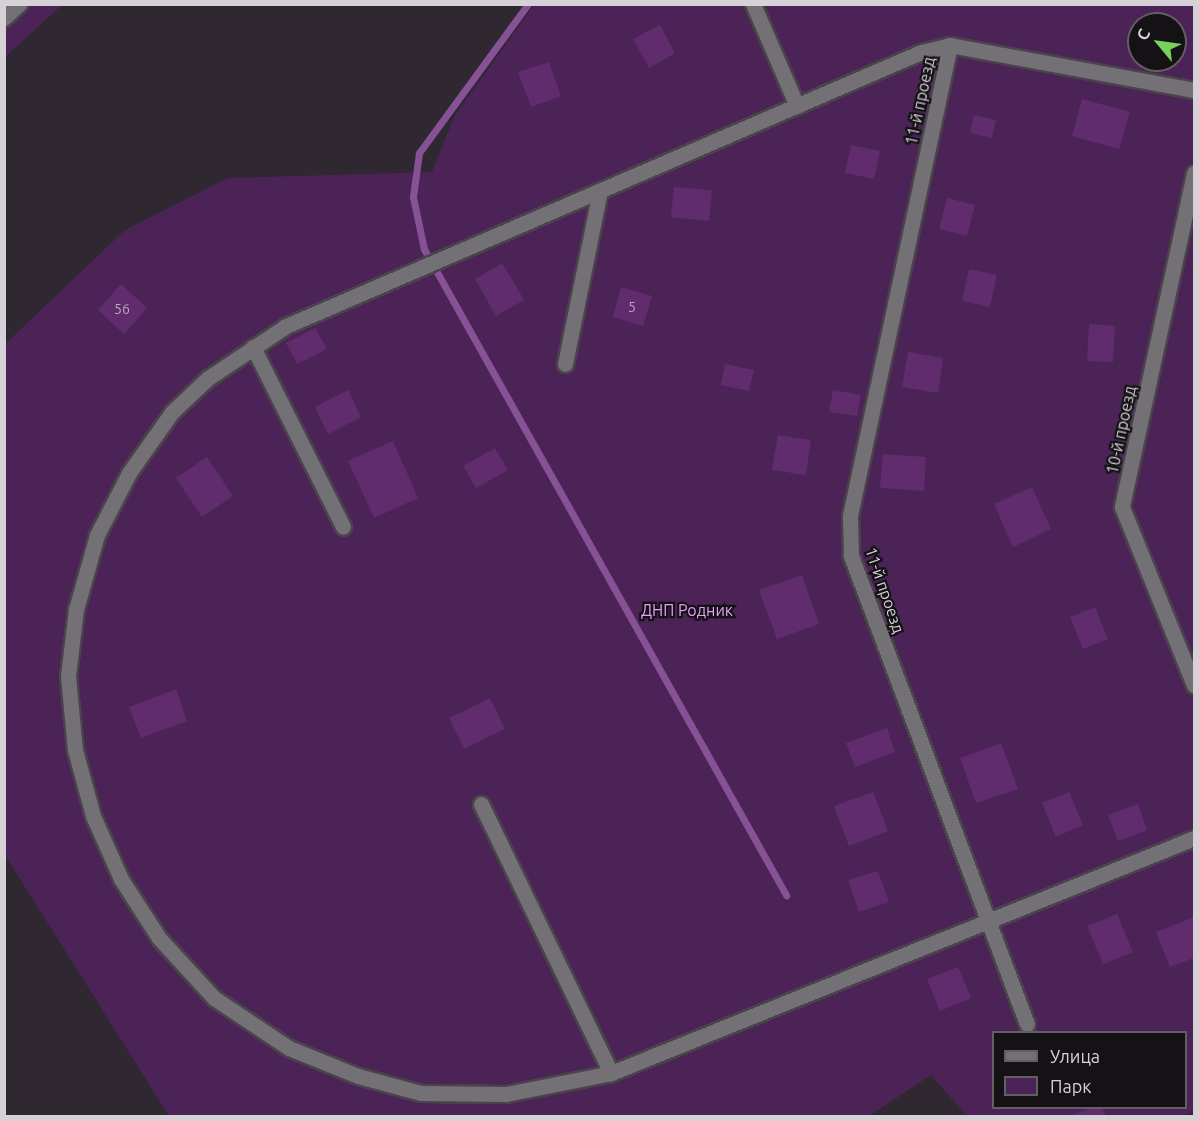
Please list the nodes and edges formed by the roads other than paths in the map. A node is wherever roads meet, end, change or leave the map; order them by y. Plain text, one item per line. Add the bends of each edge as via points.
1 (19, 4) edge
2 (753, 4) edge
3 (4, 18) edge
4 (950, 45) junction
5 (1194, 90) edge
6 (797, 105) junction
7 (1194, 173) edge
8 (600, 190) junction
9 (253, 347) junction
10 (565, 364) dead end
11 (343, 527) dead end
12 (1194, 685) edge
13 (481, 804) dead end
14 (1194, 838) edge
15 (989, 920) junction
16 (1027, 1024) dead end
17 (611, 1072) junction

1 - 3 street
2 - 6 street
4 - 5 street
4 - 6 street via 921,52
4 - 15 street, 11-й проезд via 850,516 850,556
6 - 8 street
7 - 12 street, 10-й проезд via 1122,507
8 - 9 street via 286,326
8 - 10 street
9 - 11 street
9 - 17 street via 208,378 172,412 129,473 97,535 76,609 68,676 75,750 93,816 121,879 159,938 214,998 289,1048 358,1076 422,1094 506,1094
13 - 17 street
14 - 15 street
15 - 16 street, 11-й проезд
15 - 17 street

